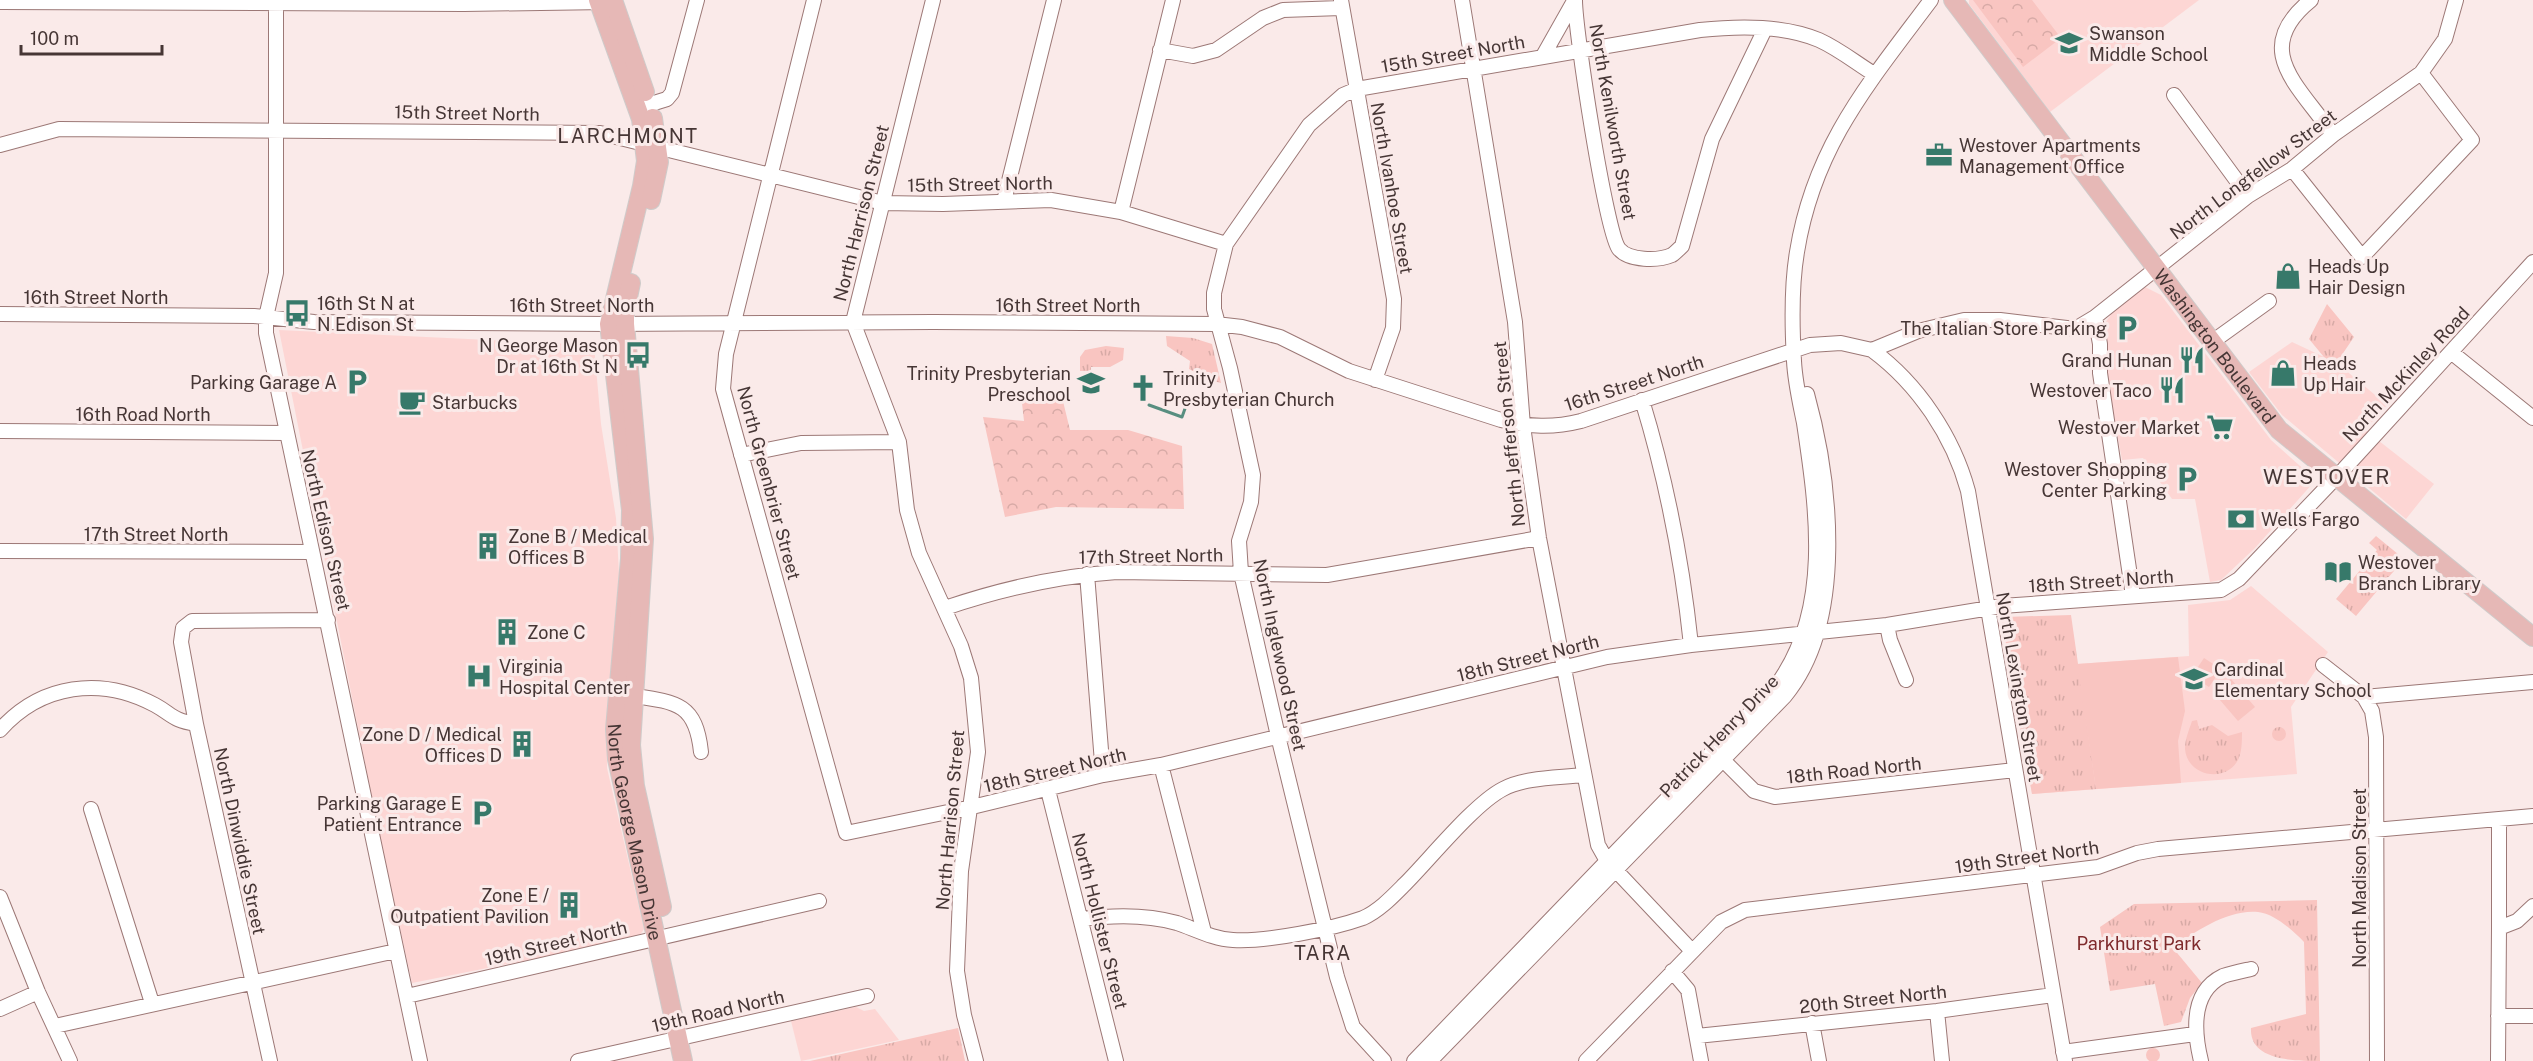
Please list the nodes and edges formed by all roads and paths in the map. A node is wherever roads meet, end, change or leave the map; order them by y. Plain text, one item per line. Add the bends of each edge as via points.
1 (697, 0) edge
2 (814, 0) edge
3 (933, 0) edge
4 (1054, 0) edge
5 (1173, 0) edge
6 (1462, 0) edge
7 (1575, 0) edge
8 (1931, 0) edge
9 (1953, 0) edge
10 (2311, 0) edge
11 (2456, 0) edge
12 (606, 1) edge
13 (0, 2) edge
14 (276, 2) edge
15 (464, 2) edge
16 (1341, 4) edge
17 (1765, 29) junction
18 (1580, 49) junction
19 (1160, 50) junction
20 (1543, 56) junction
21 (1473, 70) junction
22 (2421, 73) junction
23 (1874, 74) junction
24 (1356, 89) junction
25 (2174, 95) dead end
26 (644, 106) junction
27 (275, 129) junction
28 (2333, 135) junction
29 (0, 145) edge
30 (652, 145) junction
31 (2292, 169) junction
32 (772, 174) junction
33 (2248, 196) junction
34 (1004, 201) junction
35 (883, 203) junction
36 (1121, 212) junction
37 (1226, 244) junction
38 (2533, 262) edge
39 (2156, 270) junction
40 (2269, 301) dead end
41 (0, 314) edge
42 (266, 317) junction
43 (2095, 317) junction
44 (853, 322) junction
45 (734, 323) junction
46 (617, 324) junction
47 (1216, 324) junction
48 (2212, 342) junction
49 (1795, 348) junction
50 (1872, 350) junction
51 (2451, 352) junction
52 (1375, 380) junction
53 (1642, 400) junction
54 (2533, 418) edge
55 (1523, 426) junction
56 (0, 431) edge
57 (286, 433) junction
58 (899, 442) junction
59 (741, 455) junction
60 (2334, 477) junction
61 (1539, 538) junction
62 (0, 551) edge
63 (312, 552) junction
64 (1241, 573) junction
65 (1087, 574) junction
66 (2230, 587) joint
67 (2133, 596) junction
68 (945, 608) junction
69 (1988, 609) junction
70 (328, 621) junction
71 (1887, 625) junction
72 (1811, 632) junction
73 (2533, 637) edge
74 (1691, 645) junction
75 (2323, 665) dead end
76 (1564, 668) junction
77 (1906, 680) dead end
78 (2533, 682) edge
79 (634, 696) junction
80 (2364, 697) junction
81 (196, 724) junction
82 (0, 730) edge
83 (1278, 736) junction
84 (701, 752) dead end
85 (1718, 755) junction
86 (1161, 765) junction
87 (2015, 770) junction
88 (1103, 775) junction
89 (1583, 775) junction
90 (1048, 790) junction
91 (972, 807) junction
92 (91, 809) dead end
93 (2533, 816) edge
94 (2499, 821) junction
95 (2377, 831) junction
96 (846, 833) joint
97 (1611, 866) junction
98 (2033, 876) junction
99 (0, 897) edge
100 (819, 901) dead end
101 (2533, 906) edge
102 (1082, 919) junction
103 (1325, 927) junction
104 (2499, 928) junction
105 (1204, 932) junction
106 (662, 937) junction
107 (396, 951) junction
108 (1692, 951) junction
109 (2251, 969) dead end
110 (1672, 971) junction
111 (253, 982) junction
112 (38, 992) junction
113 (2053, 995) junction
114 (407, 996) junction
115 (867, 996) dead end
116 (152, 1003) junction
117 (0, 1009) edge
118 (1936, 1011) junction
119 (2498, 1016) junction
120 (2533, 1016) edge
121 (1812, 1023) junction
122 (55, 1026) junction
123 (2195, 1034) junction
124 (1696, 1036) junction
125 (684, 1037) junction
126 (2064, 1057) edge
127 (70, 1061) edge
128 (270, 1061) edge
129 (420, 1061) edge
130 (578, 1061) edge
131 (683, 1061) edge
132 (695, 1061) edge
133 (976, 1061) edge
134 (1116, 1061) edge
135 (1384, 1061) edge
136 (1414, 1061) edge
137 (1430, 1061) edge
138 (1586, 1061) edge
139 (1701, 1061) edge
140 (1819, 1061) edge
141 (1942, 1061) edge
142 (2201, 1061) edge
143 (2377, 1061) edge
144 (2498, 1061) edge

1 - 26 street via 675,88 667,99
2 - 32 street, North Greenbrier Street
3 - 35 street, North Harrison Street
4 - 34 street
5 - 19 street
6 - 21 street, North Jefferson Street
7 - 18 street, North Kenilworth Street
7 - 20 street, North Kenilworth Street
8 - 23 street, Patrick Henry Drive
9 - 39 main road, Washington Boulevard
10 - 28 street via 2290,19 2281,49 2288,70
11 - 22 street, North Longfellow Street via 2445,39
12 - 15 street
12 - 26 main road, North George Mason Drive
13 - 14 street
14 - 15 street
14 - 27 street, North Edison Street
16 - 19 street via 1283,10 1263,18 1216,50 1193,56
16 - 24 street, North Ivanhoe Street
17 - 18 street, 15th Street North via 1703,30
17 - 18 street, North Kenilworth Street via 1712,139 1682,246 1671,255 1641,258 1618,248 1608,216
17 - 23 street, 15th Street North via 1820,40
18 - 20 street, 15th Street North
19 - 36 street
20 - 21 street, 15th Street North
21 - 24 street, 15th Street North
21 - 55 street, North Jefferson Street via 1515,322
22 - 28 street, North Longfellow Street
22 - 31 street via 2472,140 2362,256
23 - 49 street, Patrick Henry Drive via 1837,130 1806,207 1794,274
24 - 37 street, 15th Street North via 1343,95 1309,125
24 - 52 street, North Ivanhoe Street via 1394,299 1393,328
25 - 33 street
26 - 30 main road, North George Mason Drive
27 - 29 street, 15th Street North via 59,129
27 - 30 street, 15th Street North via 600,133
27 - 42 street, North Edison Street via 276,273
28 - 31 street, North Longfellow Street
30 - 32 street, 15th Street North
30 - 46 main road, North George Mason Drive via 657,176
31 - 33 street, North Longfellow Street
32 - 35 street, 15th Street North
32 - 45 street, North Greenbrier Street
33 - 39 street, North Longfellow Street
34 - 35 street, 15th Street North
34 - 36 street, 15th Street North via 1051,200
35 - 44 street, North Harrison Street
36 - 37 street, 15th Street North
37 - 47 street, North Inglewood Street via 1214,293
38 - 51 street, North McKinley Road
39 - 43 street, North Longfellow Street
39 - 48 main road, Washington Boulevard
40 - 48 street
41 - 42 street, 16th Street North
42 - 46 street, 16th Street North via 314,321
42 - 57 street, North Edison Street
43 - 50 street via 2075,329 2000,320 1942,323
43 - 67 street
44 - 45 street, 16th Street North
44 - 47 street, 16th Street North
44 - 58 street, North Harrison Street
45 - 46 street, 16th Street North
45 - 59 street, North Greenbrier Street via 723,389
46 - 79 main road, North George Mason Drive via 644,516
46 - 106 main road, North George Mason Drive via 632,510 615,729 617,759
47 - 52 street, 16th Street North via 1280,337 1349,372
47 - 64 street, North Inglewood Street via 1223,338 1253,475 1251,502 1239,541
48 - 60 main road, Washington Boulevard via 2279,430
49 - 50 street, 16th Street North via 1834,342
49 - 53 street, 16th Street North
49 - 72 street, Patrick Henry Drive via 1815,527
50 - 69 street, North Lexington Street via 1893,367 1926,406 1960,462
51 - 54 street
51 - 60 street, North McKinley Road
52 - 55 street, 16th Street North
53 - 55 street, 16th Street North via 1566,425
53 - 74 street via 1664,472 1686,592
55 - 61 street, North Jefferson Street
56 - 57 street, 16th Road North
57 - 63 street, North Edison Street
58 - 59 street via 801,443
58 - 68 street, North Harrison Street via 907,510 920,553
59 - 96 street, North Greenbrier Street
60 - 66 street, North McKinley Road
60 - 73 main road, Washington Boulevard
61 - 64 street, 17th Street North via 1328,575
61 - 76 street, North Jefferson Street
62 - 63 street, 17th Street North
63 - 70 street, North Edison Street
64 - 65 street, 17th Street North
64 - 83 street, North Inglewood Street
65 - 68 street, 17th Street North
65 - 88 street
66 - 67 street, 18th Street North
67 - 69 street, 18th Street North
68 - 91 street, North Harrison Street via 971,678 977,720
69 - 71 street, 18th Street North
69 - 87 street, North Lexington Street
70 - 81 street, North Dinwiddie Street via 209,620 192,621 183,628 181,642
70 - 107 street, North Edison Street
71 - 72 street, 18th Street North
71 - 77 street
72 - 74 street, 18th Street North
72 - 85 street, Patrick Henry Drive via 1776,686
74 - 76 street, 18th Street North via 1607,657
75 - 80 street
76 - 83 street, 18th Street North
76 - 89 street, North Jefferson Street
78 - 80 street
79 - 84 street via 668,701 689,713 696,723
79 - 106 main road, North George Mason Drive via 631,745
80 - 95 street, North Madison Street via 2372,711 2376,738
81 - 82 street via 175,721 155,705 118,691 84,686 52,692 28,704
81 - 111 street, North Dinwiddie Street
83 - 86 street, 18th Street North
83 - 103 street, North Inglewood Street
85 - 87 street, 18th Road North via 1754,791 1775,797
85 - 97 street, Patrick Henry Drive
86 - 88 street, 18th Street North
86 - 105 street
87 - 98 street, North Lexington Street
88 - 90 street, 18th Street North
89 - 97 street, North Jefferson Street via 1598,845
89 - 103 street via 1503,788 1479,807 1389,900 1366,916
90 - 91 street, 18th Street North
90 - 102 street, North Hollister Street
91 - 96 street, 18th Street North
91 - 133 street, North Harrison Street via 961,871 957,971
92 - 116 street
93 - 94 street, 19th Street North
94 - 95 street, 19th Street North
94 - 104 street
95 - 98 street, 19th Street North via 2158,849 2098,867
95 - 143 street, North Madison Street
97 - 108 street
97 - 136 street, Patrick Henry Drive
97 - 137 street, Patrick Henry Drive
98 - 108 street, 19th Street North via 1745,910 1721,922
98 - 113 street, North Lexington Street
99 - 112 street
100 - 106 street, 19th Street North
101 - 104 street via 2517,921
102 - 105 street via 1112,915 1147,917
102 - 134 street, North Hollister Street
103 - 105 street via 1233,940
103 - 135 street, North Inglewood Street via 1353,1027
104 - 119 street
106 - 114 street, 19th Street North
106 - 125 main road, North George Mason Drive
107 - 111 street
107 - 114 street, North Edison Street
108 - 110 street, 19th Street North
109 - 123 street via 2223,976 2210,986 2197,1007
110 - 124 street via 1688,990
110 - 138 street, 19th Street North
111 - 116 street
111 - 128 street, North Dinwiddie Street
112 - 117 street
112 - 122 street
113 - 118 street, 20th Street North
113 - 126 street, North Lexington Street
114 - 129 street, North Edison Street
115 - 125 street, 19th Road North
116 - 122 street
118 - 121 street, 20th Street North
118 - 141 street
119 - 120 street
119 - 144 street
121 - 124 street, 20th Street North
121 - 140 street
122 - 127 street
123 - 126 street
123 - 142 street
124 - 139 street
125 - 130 street, 19th Road North
125 - 131 main road, North George Mason Drive
125 - 132 main road, North George Mason Drive

